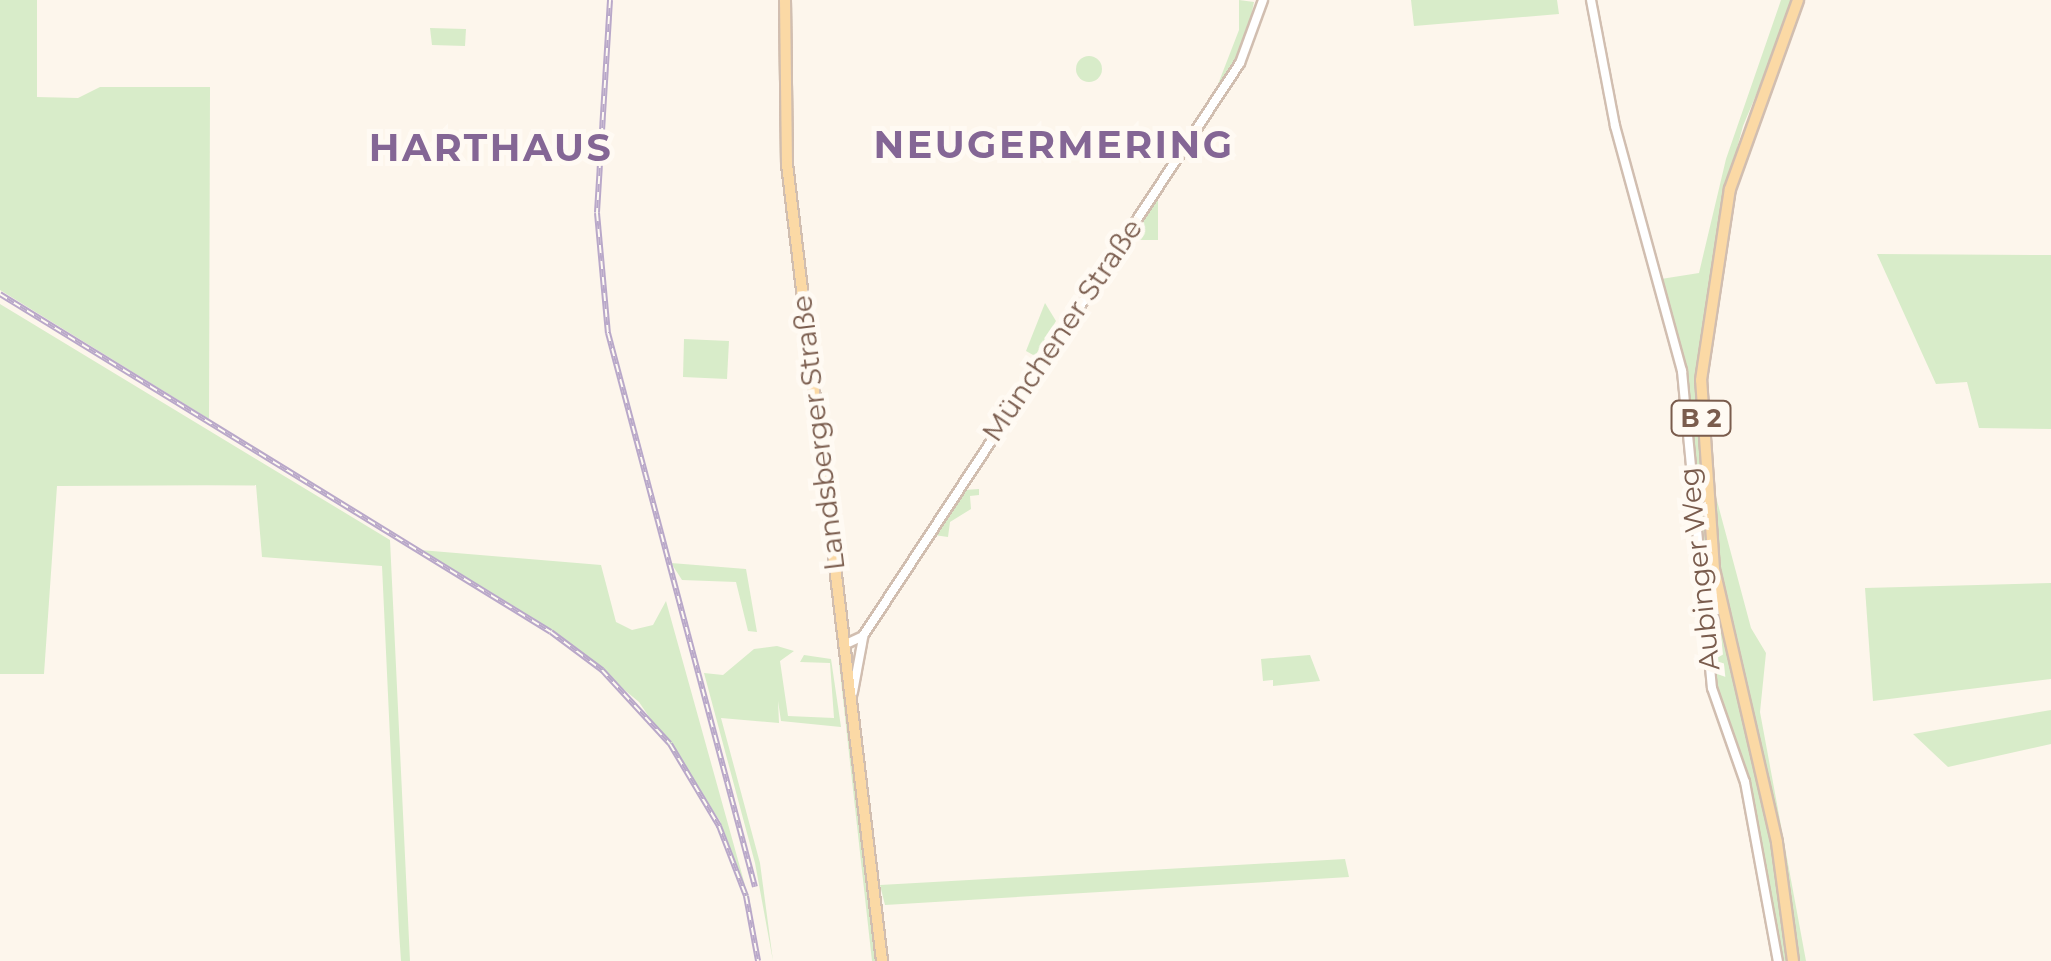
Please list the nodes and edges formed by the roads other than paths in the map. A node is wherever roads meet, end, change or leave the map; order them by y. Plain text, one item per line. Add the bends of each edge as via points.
1 (785, 0) edge
2 (1262, 0) edge
3 (1590, 0) edge
4 (1798, 0) edge
5 (863, 636) junction
6 (844, 645) junction
7 (852, 702) junction
8 (882, 961) edge
9 (1778, 961) edge
10 (1793, 961) edge

1 - 6 main road, Landsberger Straße via 787,164
2 - 5 street, Münchener Straße via 1240,63
3 - 9 street, Aubinger Weg via 1616,126 1682,370 1712,688 1745,782
4 - 10 main road, B 2 via 1730,188 1701,380 1714,569 1777,842
5 - 6 street
5 - 7 street
6 - 7 main road, Landsberger Straße
7 - 8 main road, Landsberger Straße

